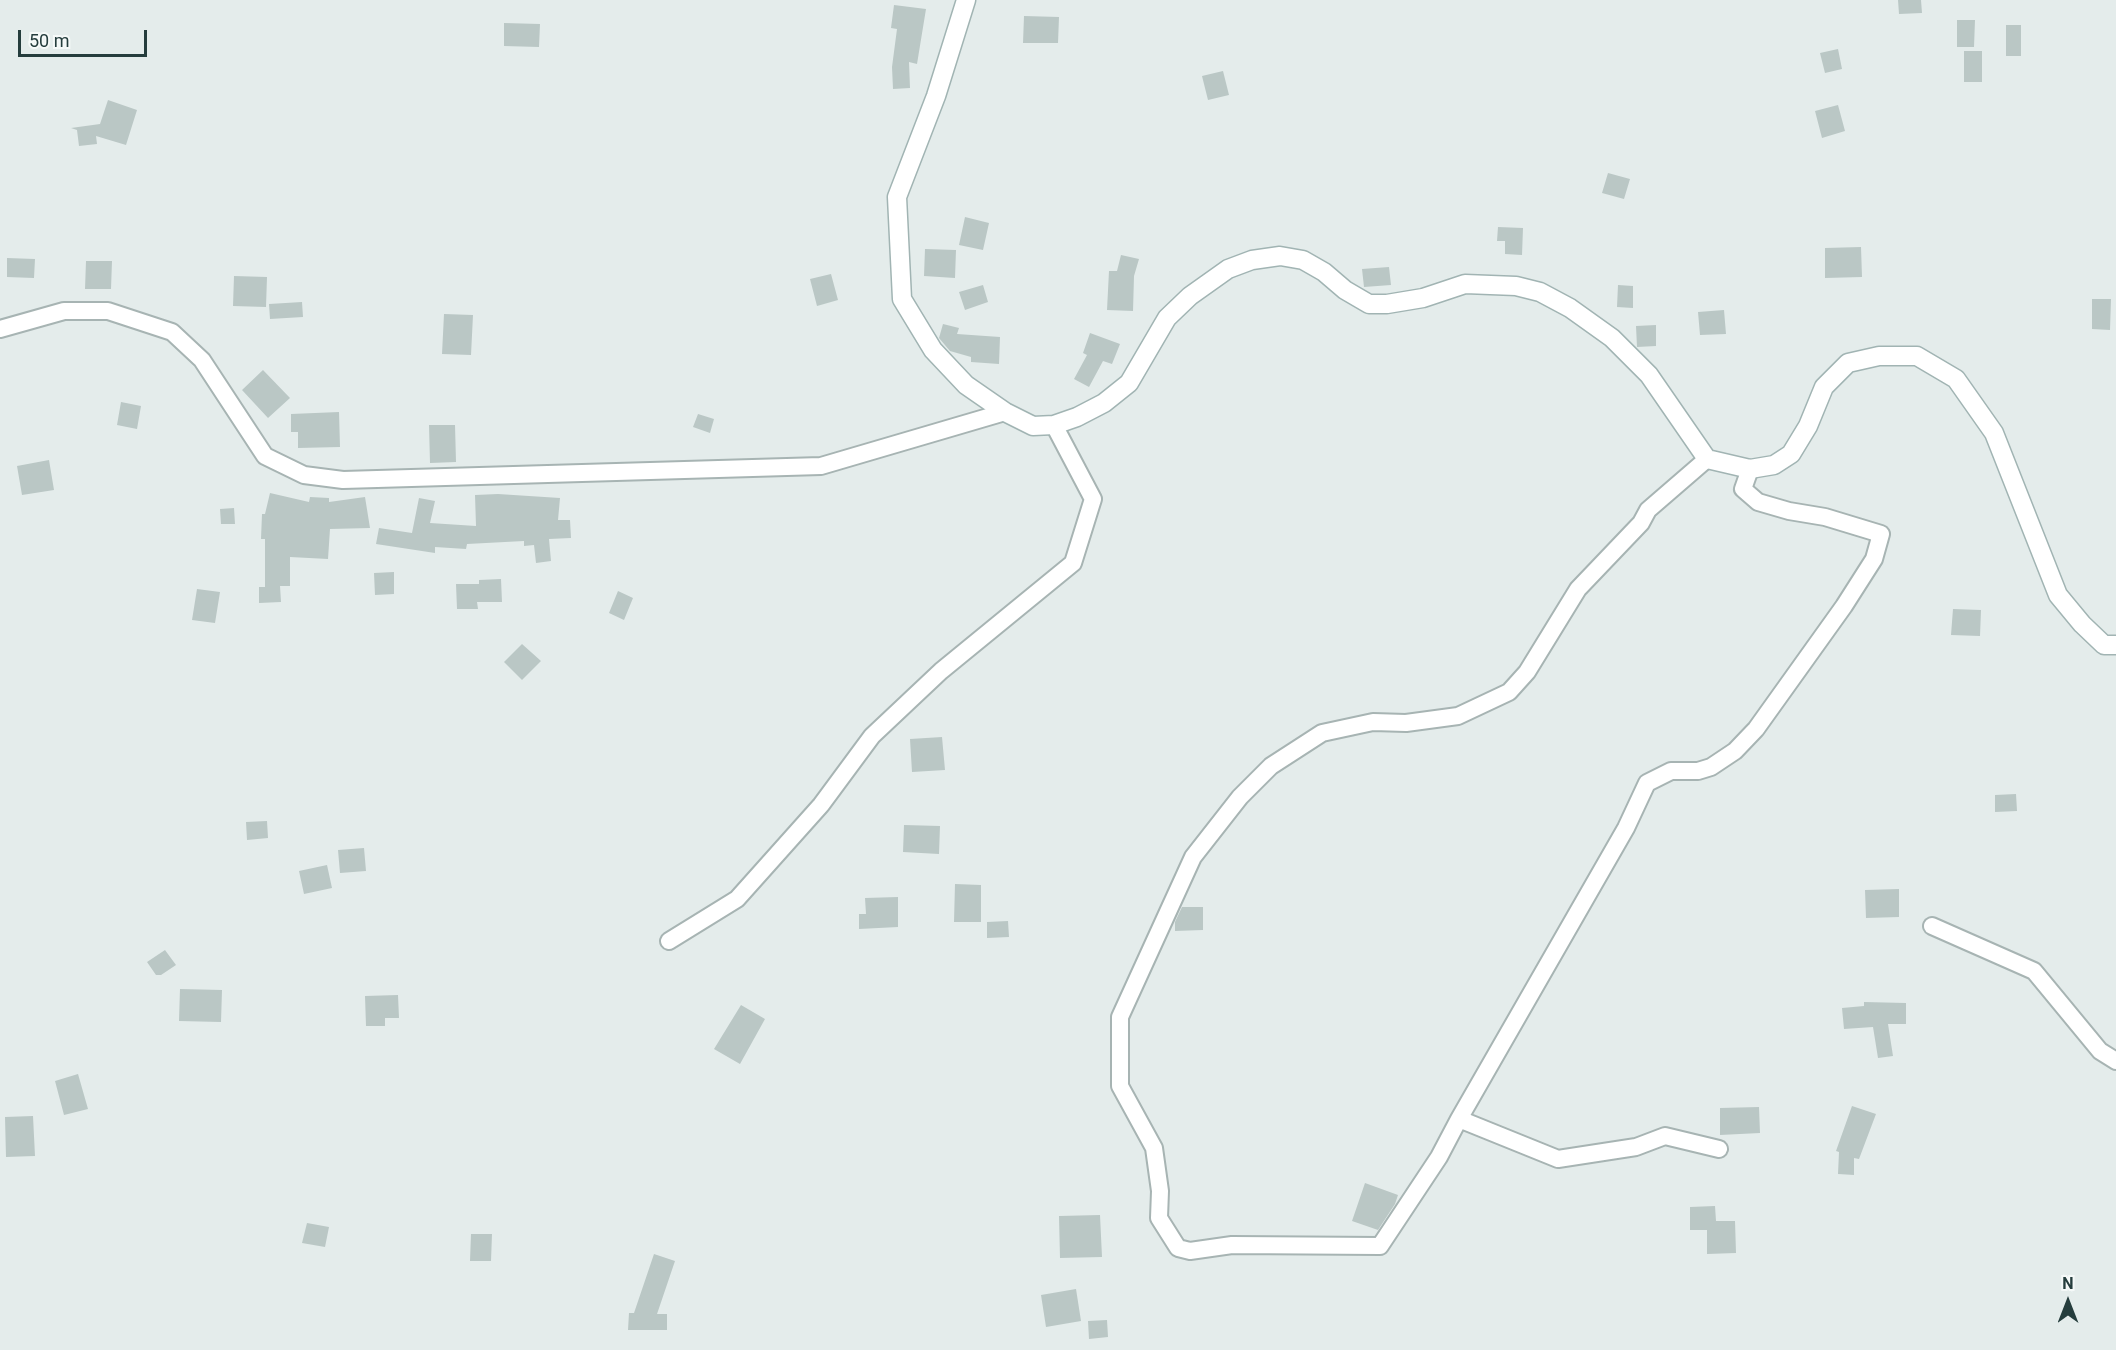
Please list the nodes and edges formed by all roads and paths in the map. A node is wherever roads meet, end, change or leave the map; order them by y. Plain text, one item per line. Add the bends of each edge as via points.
1 (966, 0) edge
2 (0, 329) edge
3 (1005, 412) junction
4 (1054, 424) junction
5 (1707, 459) junction
6 (1750, 469) junction
7 (2116, 645) edge
8 (1932, 926) dead end
9 (669, 941) dead end
10 (2116, 1061) edge
11 (1459, 1119) junction
12 (1719, 1149) dead end

1 - 3 main road via 936,96 897,197 902,299 933,350 966,386
2 - 3 street via 64,311 108,311 172,332 202,360 265,456 304,475 343,480 821,466
3 - 4 main road via 1033,426
4 - 5 main road via 1104,404 1129,383 1167,318 1190,296 1228,269 1280,256 1303,260 1369,304 1423,298 1465,284 1516,286 1540,292 1612,338 1649,375
4 - 9 street via 1093,499 1073,563 941,671 872,736 821,805 737,899
5 - 6 main road
5 - 11 street via 1648,510 1641,523 1578,589 1527,672 1509,692 1458,716 1406,723 1373,722 1322,733 1271,766 1240,797 1193,857 1120,1017 1120,1086 1154,1148 1159,1218 1178,1248 1190,1251 1232,1245 1380,1246 1439,1157
6 - 7 main road via 1774,465 1791,454 1824,387 1848,363 1880,356 1917,356 1956,380 1994,433 2058,595 2104,645
6 - 11 street via 1743,489 1758,502 1881,534 1874,560 1756,729 1735,751 1711,767 1671,771 1647,783 1626,828
8 - 10 street via 2034,970 2100,1051
11 - 12 street via 1558,1159 1636,1147 1665,1136

